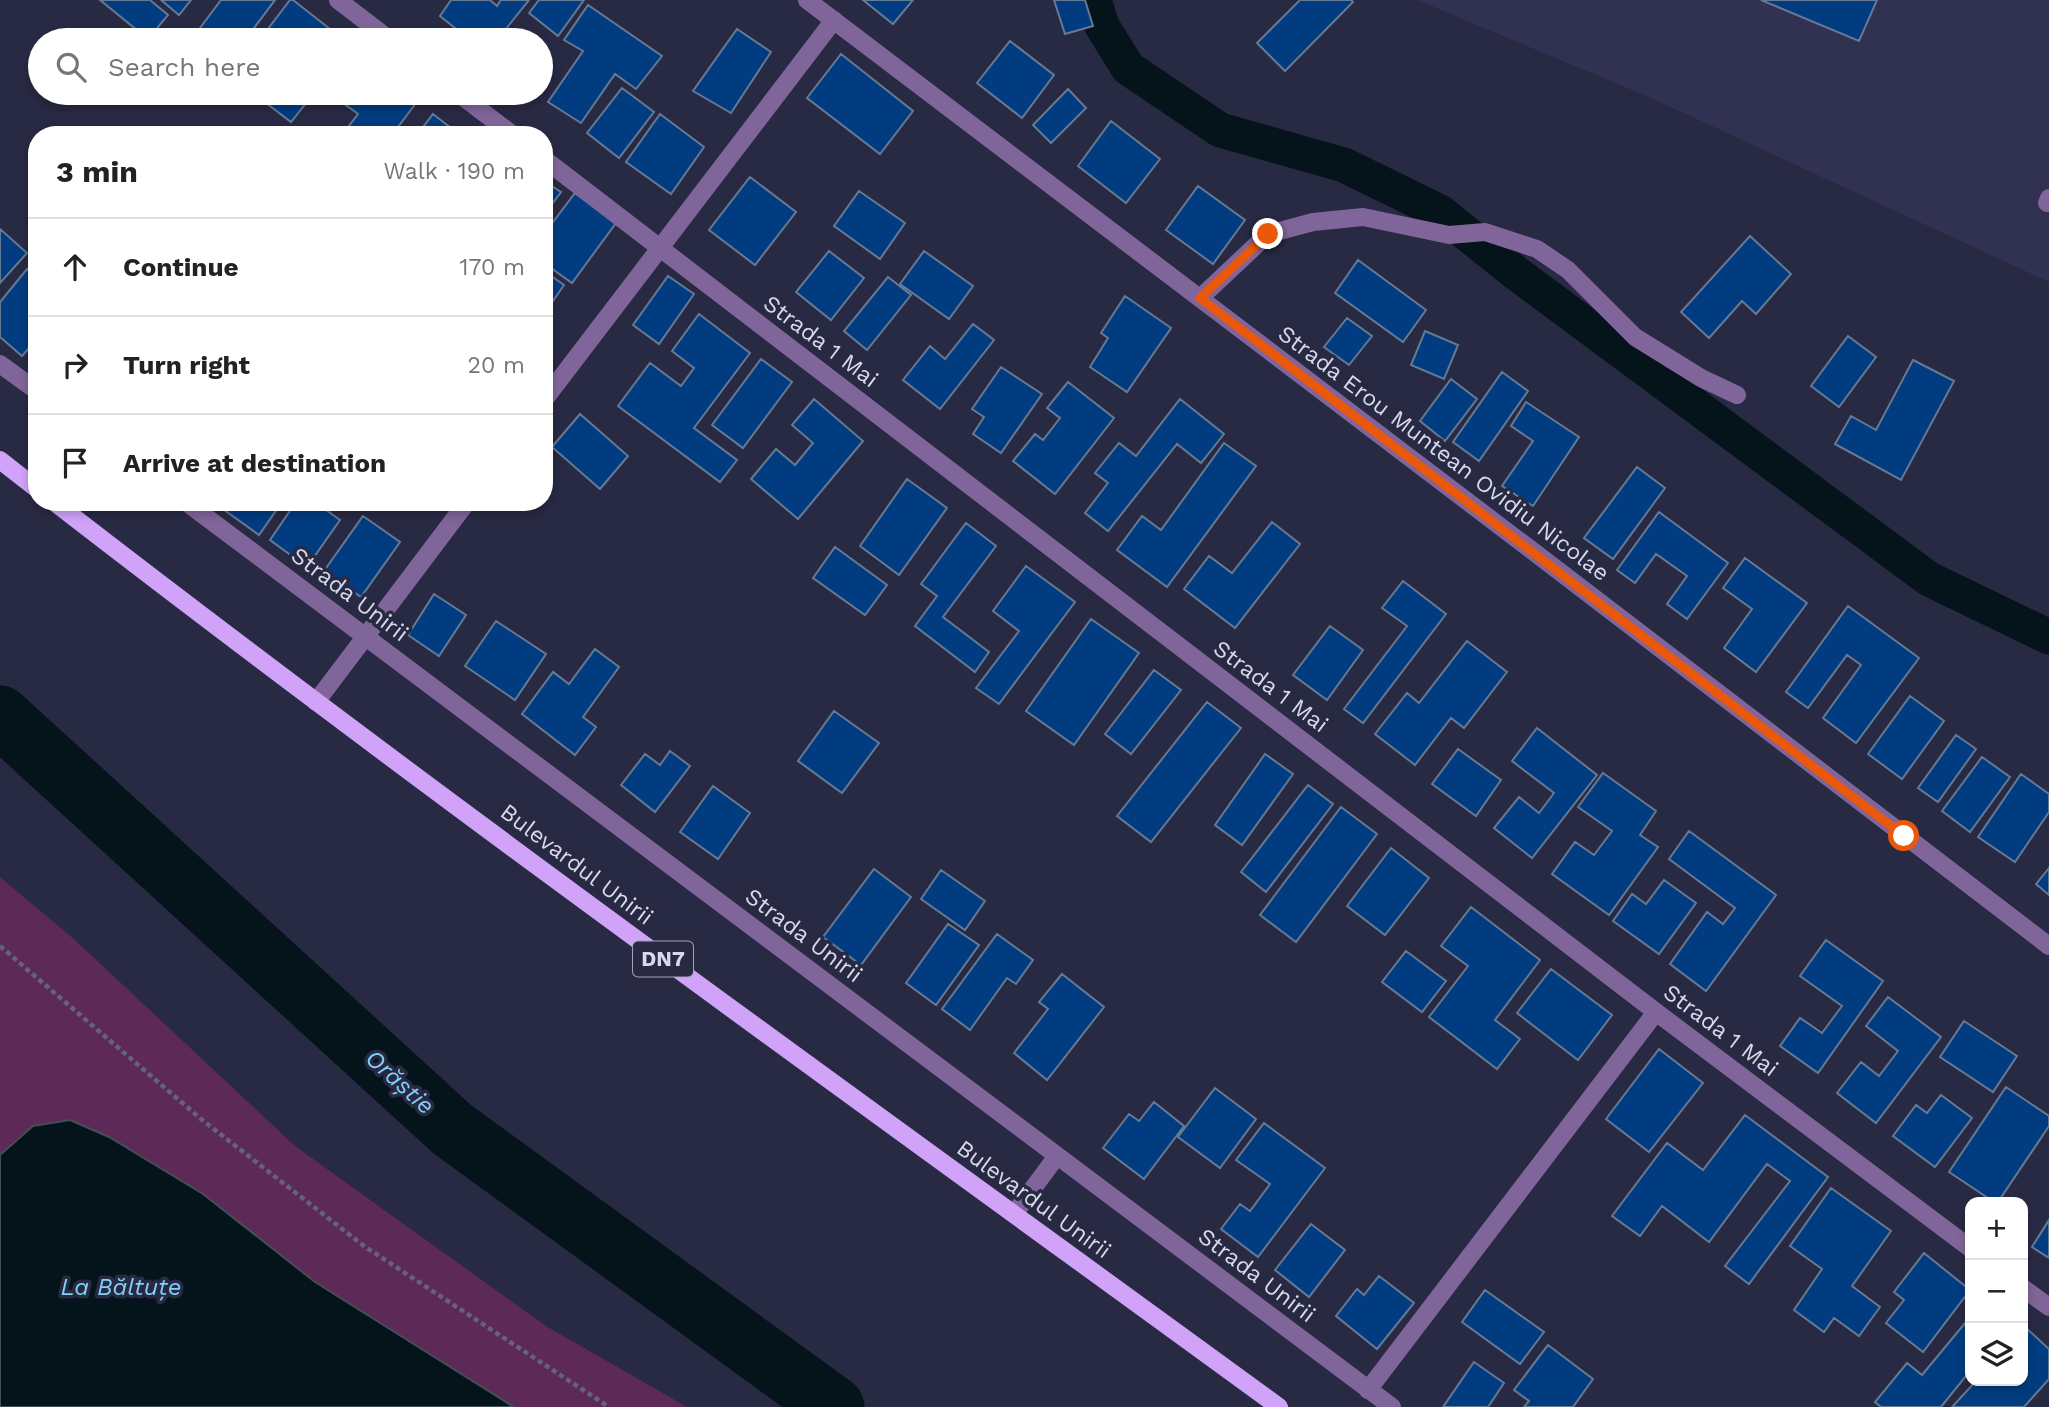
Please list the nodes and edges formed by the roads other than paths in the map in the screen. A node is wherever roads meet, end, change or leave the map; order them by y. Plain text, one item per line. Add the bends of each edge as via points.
1 (338, 0) edge
2 (807, 0) edge
3 (834, 20) junction
4 (374, 28) edge
5 (474, 105) edge
6 (501, 126) edge
7 (553, 166) edge
8 (659, 248) junction
9 (1200, 298) junction
10 (0, 364) edge
11 (28, 384) edge
12 (553, 388) edge
13 (1737, 395) dead end
14 (0, 460) edge
15 (28, 482) edge
16 (66, 511) edge
17 (198, 511) edge
18 (460, 511) edge
19 (366, 636) junction
20 (316, 702) junction
21 (2049, 946) edge
22 (1656, 1012) junction
23 (1057, 1156) junction
24 (1014, 1214) junction
25 (1965, 1244) edge
26 (2028, 1292) edge
27 (2049, 1307) edge
28 (1368, 1390) junction
29 (1279, 1407) edge
30 (1392, 1407) edge

1 - 4 street
2 - 3 street, Strada Erou Muntean Ovidiu Nicolae
3 - 8 street
3 - 9 street, Strada Erou Muntean Ovidiu Nicolae
5 - 6 street
7 - 8 street, Strada 1 Mai
8 - 12 street
8 - 22 street, Strada 1 Mai
9 - 13 street via 1268,234 1313,222 1363,217 1449,235 1485,232 1537,249 1568,270 1635,337
9 - 21 street, Strada Erou Muntean Ovidiu Nicolae
10 - 11 street
14 - 15 main road
16 - 20 main road, Bulevardul Unirii / DN7
17 - 19 street, Strada Unirii
18 - 19 street
19 - 20 street
19 - 23 street, Strada Unirii
20 - 24 main road, Bulevardul Unirii / DN7
22 - 25 street, Strada 1 Mai
22 - 28 street
23 - 24 street
23 - 28 street, Strada Unirii
24 - 29 main road, Bulevardul Unirii / DN7
26 - 27 street
28 - 30 street, Strada Unirii

